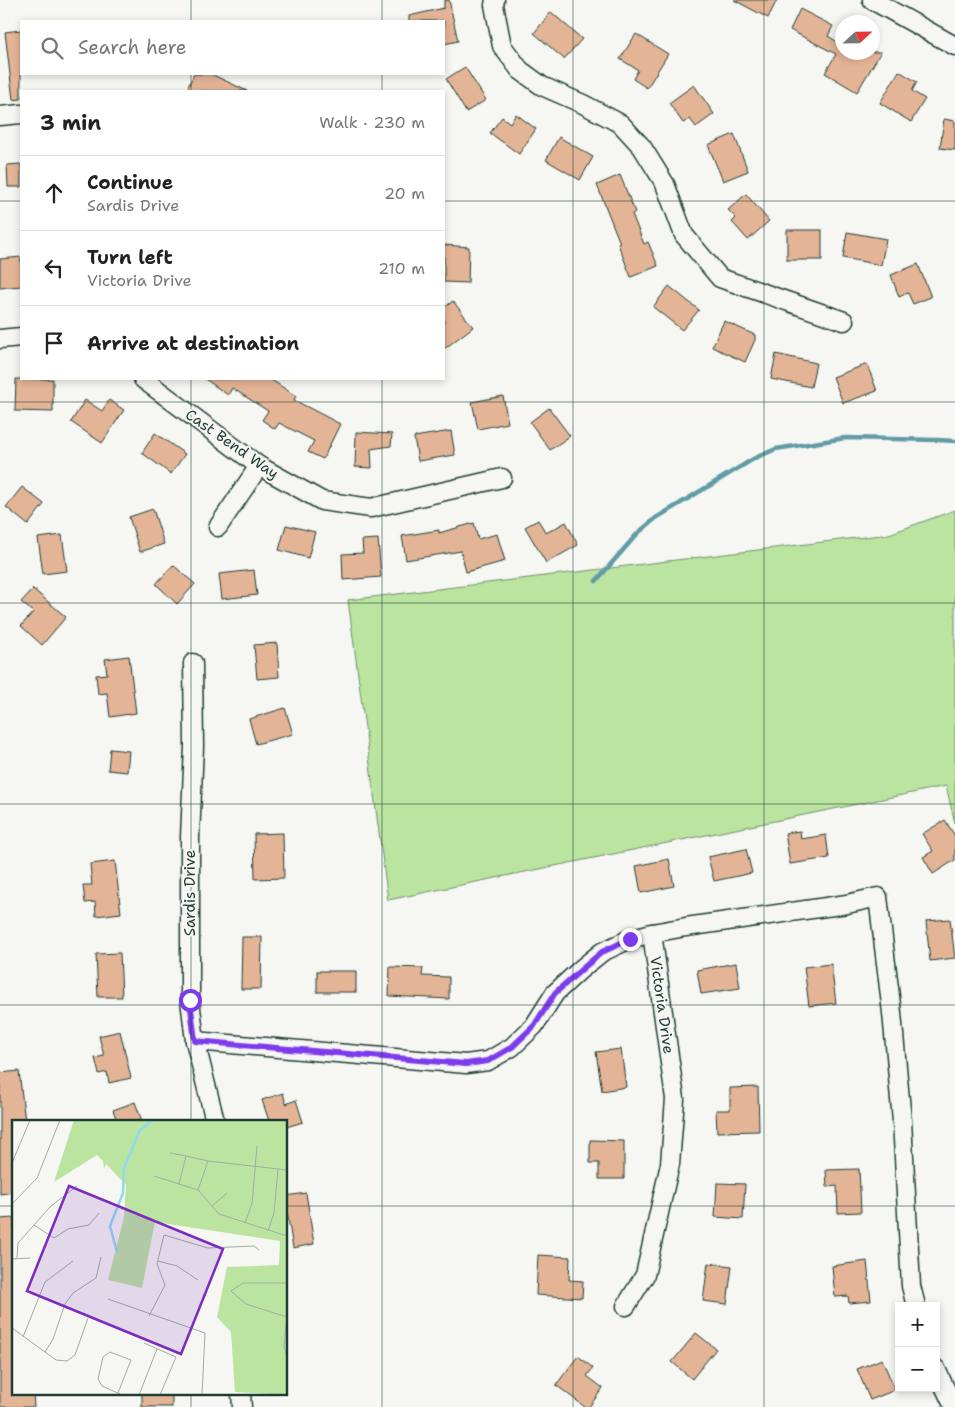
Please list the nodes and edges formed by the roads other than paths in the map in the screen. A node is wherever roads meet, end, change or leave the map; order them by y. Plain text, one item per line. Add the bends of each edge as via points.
1 (495, 0) edge
2 (872, 0) edge
3 (955, 46) edge
4 (20, 114) edge
5 (0, 116) edge
6 (844, 321) dead end
7 (20, 338) edge
8 (0, 339) edge
9 (144, 380) edge
10 (259, 466) junction
11 (502, 478) dead end
12 (218, 527) dead end
13 (193, 663) dead end
14 (652, 933) junction
15 (195, 1041) junction
16 (215, 1120) edge
17 (915, 1302) edge
18 (626, 1306) dead end
19 (940, 1377) edge
20 (241, 1394) edge
21 (242, 1407) edge
22 (954, 1407) edge

1 - 6 street via 502,46 520,70 542,86 621,124 642,147 665,184 684,235 720,278
2 - 3 street
4 - 5 street
7 - 8 street
9 - 10 street, Cast Bend Way
10 - 11 street, Cast Bend Way via 322,501 371,508
10 - 12 street
13 - 15 street, Sardis Drive via 190,1000
14 - 15 street, Victoria Drive via 602,952 555,993 534,1026 512,1047 488,1061 466,1064
14 - 17 street via 878,897 902,1122 911,1286
14 - 18 street, Victoria Drive via 675,1098 670,1164 645,1275
15 - 16 street, Sardis Drive
19 - 22 street
20 - 21 street

